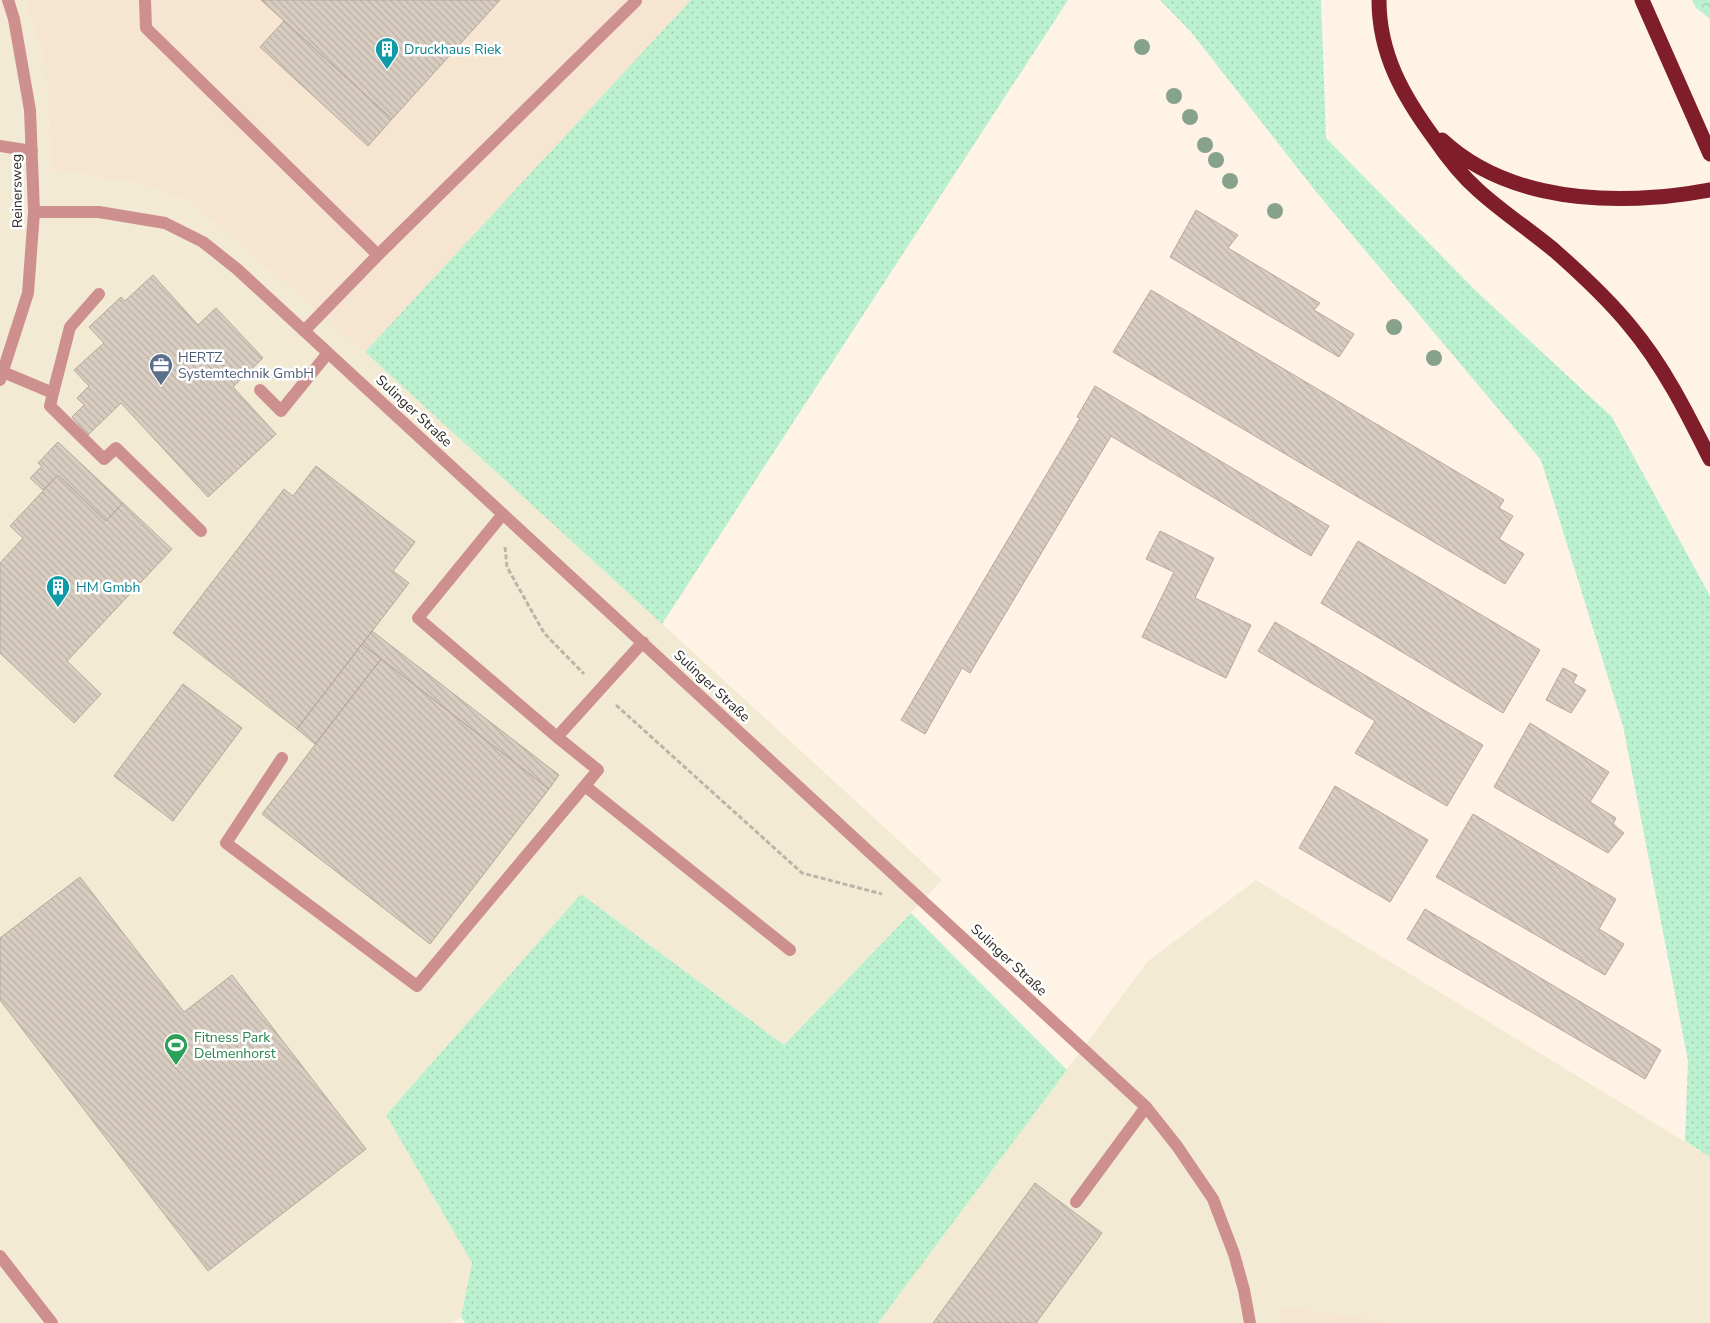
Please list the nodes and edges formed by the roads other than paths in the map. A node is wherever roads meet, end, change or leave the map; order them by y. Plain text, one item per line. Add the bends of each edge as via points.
1 (8, 0) edge
2 (145, 0) edge
3 (635, 0) edge
4 (1379, 0) edge
5 (1642, 0) edge
6 (1419, 118) junction
7 (0, 146) edge
8 (32, 151) junction
9 (1710, 154) edge
10 (1710, 190) edge
11 (34, 212) junction
12 (378, 255) junction
13 (99, 294) dead end
14 (304, 330) junction
15 (328, 353) junction
16 (1, 376) edge
17 (260, 390) dead end
18 (53, 393) junction
19 (1710, 459) edge
20 (503, 514) junction
21 (202, 531) dead end
22 (643, 642) junction
23 (557, 737) junction
24 (282, 758) dead end
25 (585, 786) junction
26 (790, 950) dead end
27 (1146, 1107) junction
28 (1076, 1202) dead end
29 (0, 1256) edge
30 (52, 1323) edge
31 (1250, 1323) edge

1 - 8 street, Reinersweg via 30,110
2 - 12 street via 146,28
3 - 12 street
4 - 6 highway via 1383,36 1392,69
5 - 9 highway
6 - 10 highway via 1451,148 1479,167 1503,179 1539,190 1575,197 1613,199
6 - 19 highway via 1477,190 1554,251 1631,326 1685,410
7 - 8 street
8 - 11 street, Reinersweg
11 - 14 street, Sulinger Straße via 98,212 165,223 203,242
11 - 16 street, Reinersweg via 28,293
12 - 14 street
13 - 18 street via 70,327
14 - 15 street, Sulinger Straße
15 - 17 street via 282,411
15 - 20 street, Sulinger Straße
16 - 18 street
18 - 21 street via 50,406 104,459 116,448
20 - 22 street, Sulinger Straße
20 - 23 street via 418,618
22 - 23 street
22 - 27 street, Sulinger Straße
23 - 25 street via 598,770
24 - 25 street via 226,843 417,986
25 - 26 street
27 - 28 street
27 - 31 street, Sulinger Straße via 1213,1200 1234,1254
29 - 30 street

